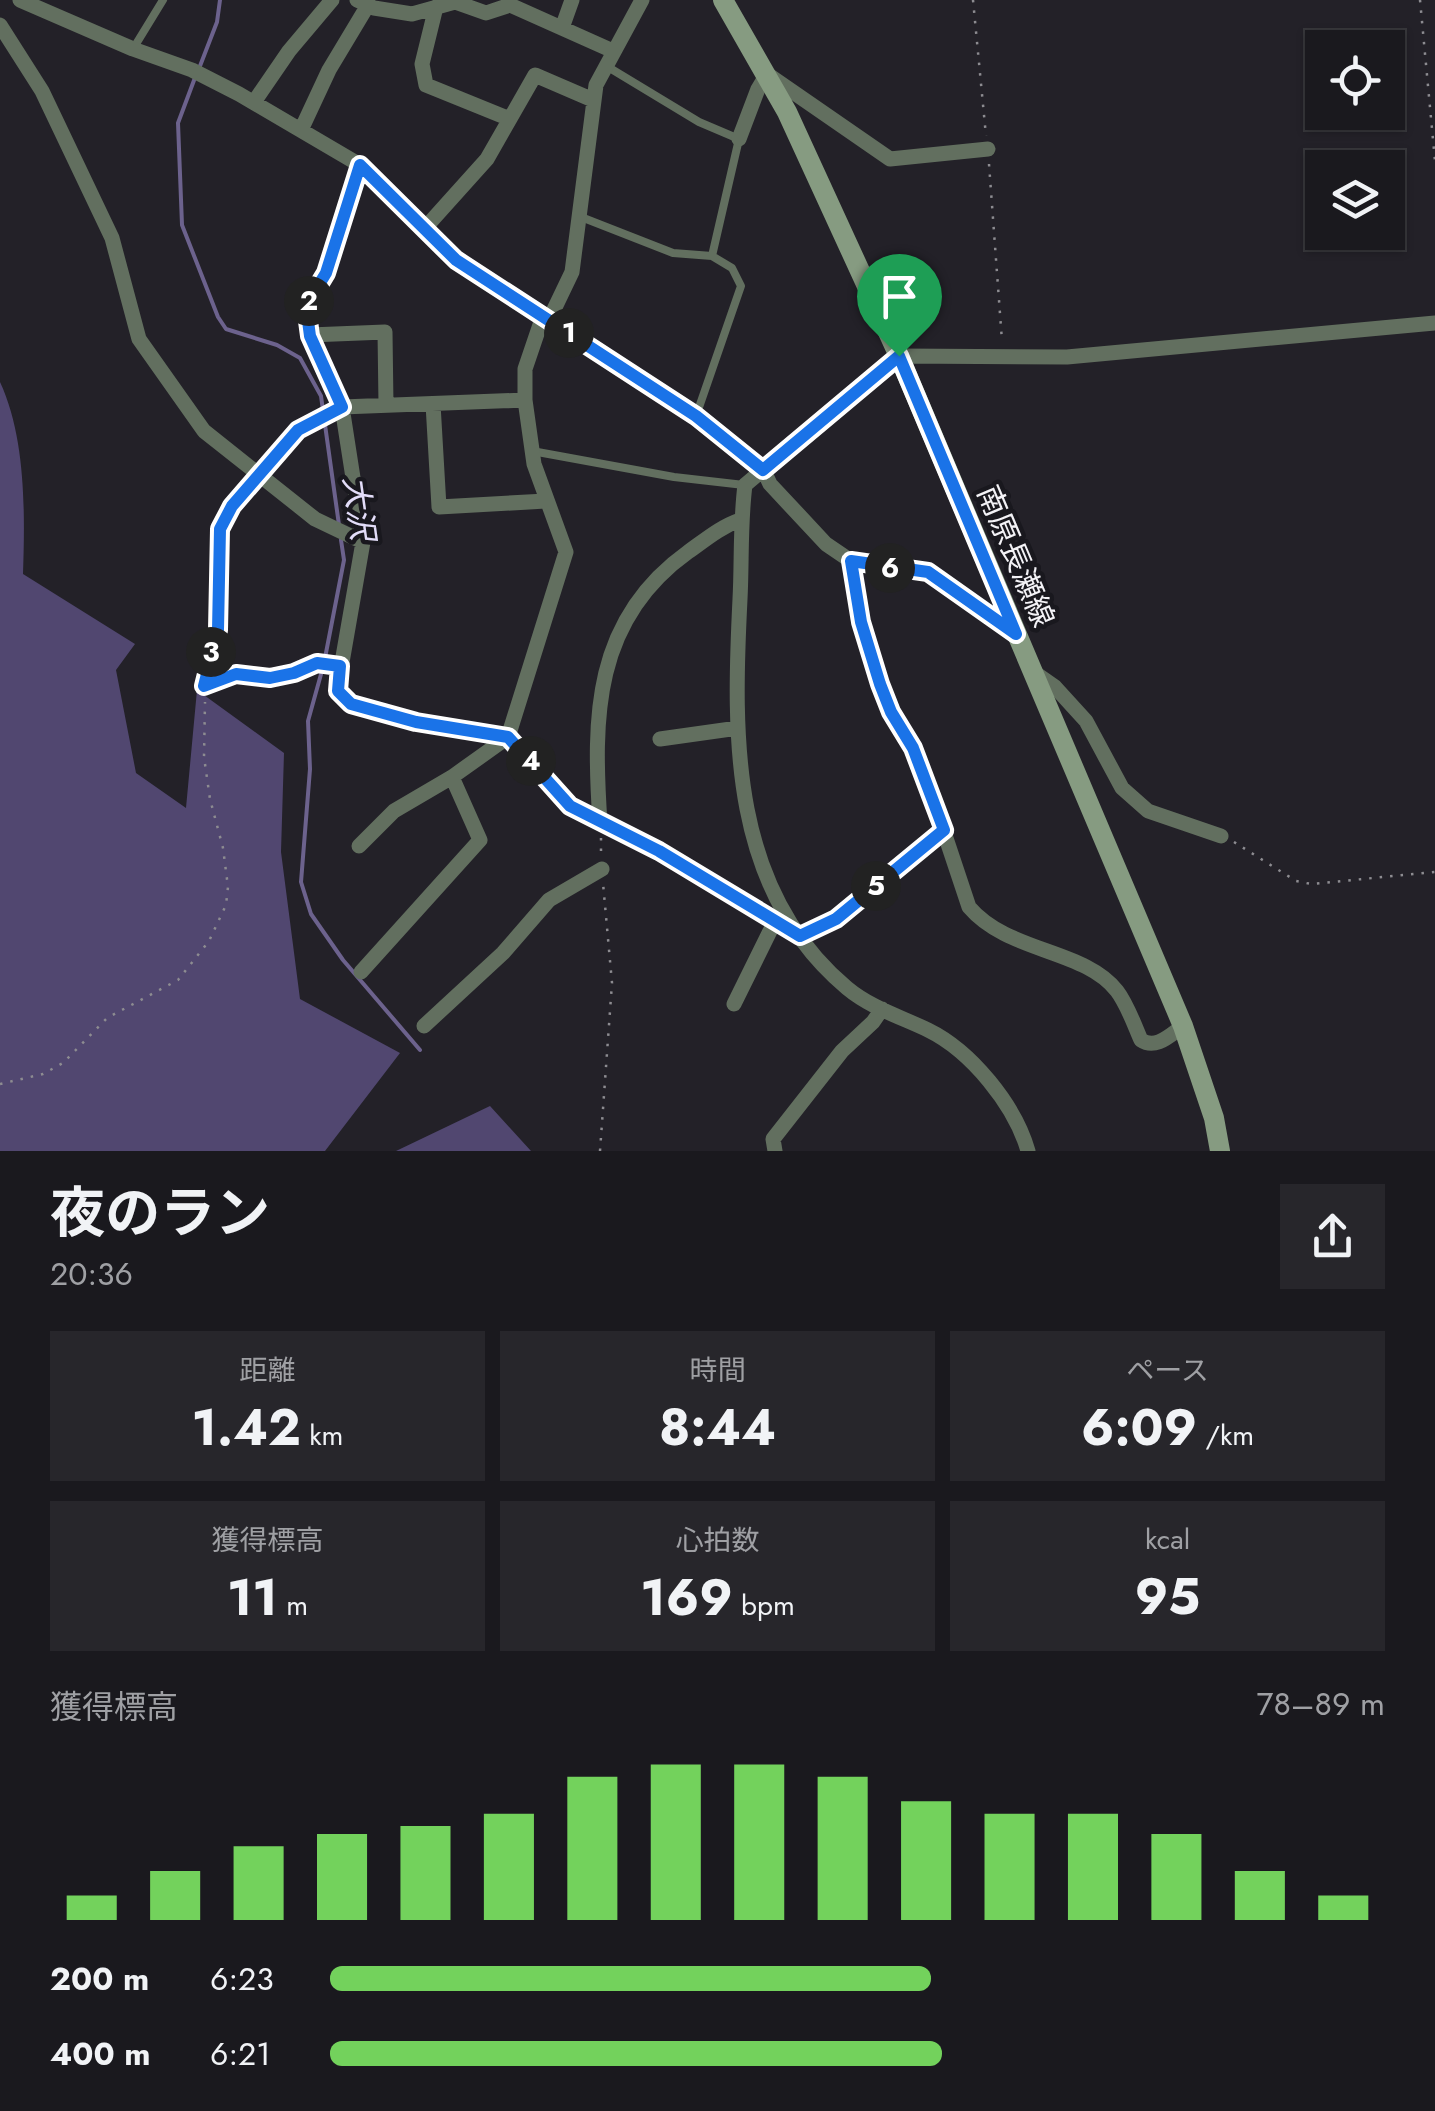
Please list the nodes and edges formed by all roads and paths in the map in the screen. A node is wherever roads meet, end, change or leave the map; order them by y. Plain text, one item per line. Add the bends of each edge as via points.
1 (20, 0) edge
2 (163, 0) edge
3 (332, 0) edge
4 (572, 0) edge
5 (642, 0) edge
6 (722, 0) edge
7 (973, 0) edge
8 (1420, 0) edge
9 (362, 3) edge
10 (511, 3) edge
11 (436, 7) junction
12 (0, 25) edge
13 (562, 28) junction
14 (133, 49) junction
15 (609, 58) junction
16 (768, 74) junction
17 (593, 100) junction
18 (254, 102) junction
19 (510, 119) junction
20 (301, 130) junction
21 (739, 138) junction
22 (988, 148) junction
23 (1435, 161) edge
24 (360, 165) junction
25 (581, 217) junction
26 (425, 228) junction
27 (712, 256) junction
28 (546, 318) junction
29 (1435, 322) edge
30 (310, 336) junction
31 (899, 356) junction
32 (1003, 357) junction
33 (524, 400) junction
34 (432, 404) junction
35 (386, 405) junction
36 (342, 407) junction
37 (696, 416) junction
38 (532, 451) junction
39 (763, 470) junction
40 (257, 474) junction
41 (745, 486) junction
42 (546, 501) junction
43 (740, 520) junction
44 (363, 542) junction
45 (851, 561) junction
46 (1016, 634) junction
47 (340, 666) junction
48 (1035, 673) junction
49 (204, 686) junction
50 (738, 728) junction
51 (508, 737) junction
52 (660, 739) dead end
53 (452, 777) junction
54 (600, 824) junction
55 (944, 830) junction
56 (1221, 836) joint
57 (359, 846) dead end
58 (602, 869) junction
59 (1435, 872) edge
60 (776, 919) junction
61 (800, 936) junction
62 (362, 972) dead end
63 (734, 1004) dead end
64 (882, 1009) junction
65 (424, 1026) dead end
66 (1183, 1026) junction
67 (0, 1084) edge
68 (600, 1151) edge
69 (774, 1151) edge
70 (1028, 1151) edge
71 (1220, 1151) edge

1 - 14 street
2 - 14 lane
3 - 18 street
4 - 13 street
5 - 15 street
6 - 16 main road, 南原長瀬線
7 - 22 path
8 - 23 path
9 - 11 street via 412,14
9 - 20 street
10 - 11 street via 486,13 455,2
10 - 13 street
11 - 19 street via 422,64 426,85
12 - 40 street via 42,91 112,238 140,339 204,431
13 - 15 street
14 - 18 street
15 - 17 street
15 - 21 lane via 699,122
16 - 21 street
16 - 22 street via 890,158
16 - 31 main road, 南原長瀬線
17 - 19 street via 535,75
17 - 25 street
18 - 20 street
19 - 26 street via 488,160
20 - 24 street
21 - 27 lane
22 - 32 path
24 - 26 street
24 - 30 street via 326,273 306,306
25 - 27 lane via 673,252
25 - 28 street via 572,272
26 - 28 street via 456,260
27 - 37 lane via 732,268 741,286
28 - 33 street via 524,369
28 - 37 street
29 - 32 street via 1067,357
30 - 35 street via 385,332
30 - 36 street
31 - 32 street
31 - 39 street
31 - 46 main road, 南原長瀬線
33 - 34 street
33 - 38 street
34 - 35 street
34 - 42 street via 439,507
35 - 36 street
36 - 40 path via 298,430
36 - 44 street
37 - 39 street
38 - 41 lane
38 - 42 street
39 - 41 street
39 - 45 street via 826,544
40 - 44 street via 315,519
40 - 49 lane via 220,529 218,630
41 - 43 street
42 - 51 street via 566,552
43 - 50 street
43 - 54 street via 659,573 621,627 597,712
44 - 47 street
45 - 46 street via 928,572
45 - 55 street via 880,684
46 - 48 main road, 南原長瀬線
47 - 49 street via 317,663 270,678 236,674
47 - 51 street via 338,691 351,704
48 - 56 street via 1086,721 1122,788 1148,811
48 - 66 main road, 南原長瀬線
49 - 67 path via 204,757 228,887 209,941 178,980 108,1018 63,1063
50 - 52 street
50 - 61 street via 751,836
51 - 53 street
51 - 54 street via 570,806
53 - 57 street via 394,811
53 - 62 street via 480,840
54 - 58 path
54 - 60 street
55 - 61 street via 836,919
55 - 66 street via 969,907 980,920 1094,973 1116,990 1147,1044
56 - 59 path via 1310,884
58 - 65 street via 548,900 504,954
58 - 68 path via 612,983
60 - 61 street
60 - 63 street
61 - 64 street via 848,989
64 - 69 street via 772,1139
64 - 70 street via 932,1032 967,1058 1016,1122
66 - 71 main road, 南原長瀬線

